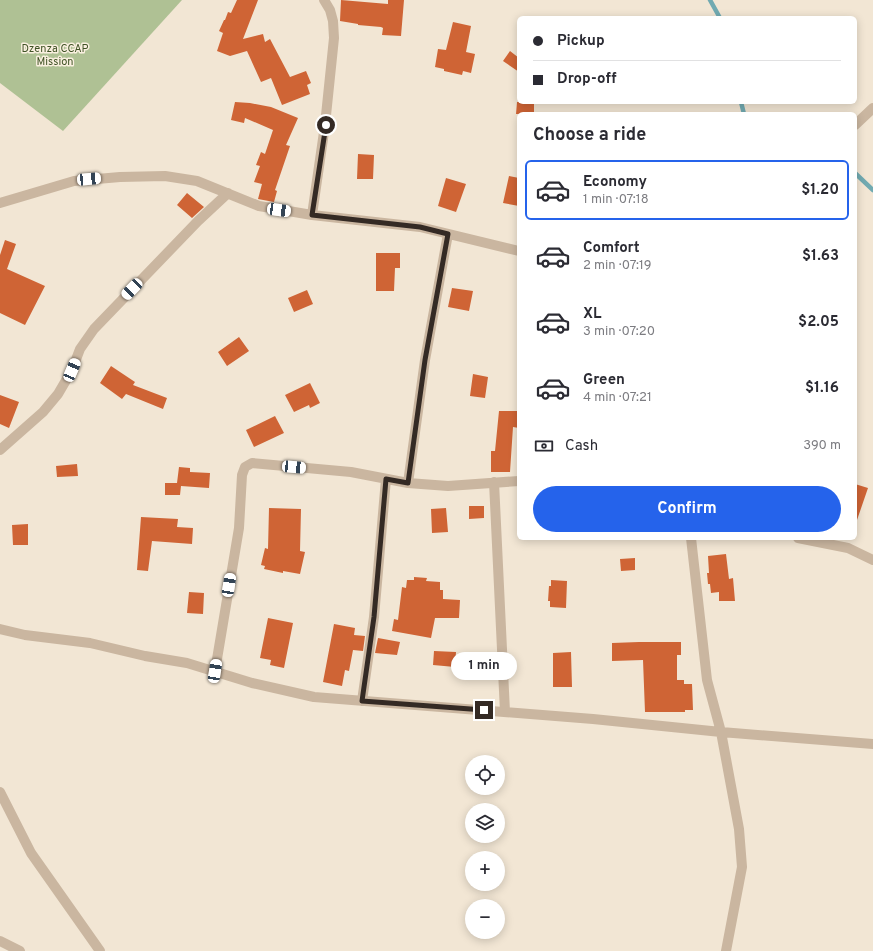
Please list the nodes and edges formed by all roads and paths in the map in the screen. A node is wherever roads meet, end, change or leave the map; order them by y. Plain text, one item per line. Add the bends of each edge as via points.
1 (324, 0) edge
2 (873, 108) edge
3 (857, 123) edge
4 (228, 193) junction
5 (0, 203) edge
6 (312, 215) junction
7 (448, 234) junction
8 (517, 251) edge
9 (0, 450) edge
10 (386, 479) junction
11 (517, 481) edge
12 (494, 482) junction
13 (408, 483) junction
14 (691, 540) edge
15 (808, 540) edge
16 (873, 560) edge
17 (0, 629) edge
18 (215, 671) junction
19 (362, 701) junction
20 (505, 712) junction
21 (721, 732) junction
22 (873, 744) edge
23 (0, 792) edge
24 (0, 941) edge
25 (20, 951) edge
26 (100, 951) edge
27 (726, 951) edge

1 - 6 street via 330,10 334,38 326,125
2 - 3 street
4 - 5 street via 197,181 165,176 120,177 74,181
4 - 6 street via 259,206
4 - 9 street via 94,329 80,349 72,370 58,394 43,412
6 - 7 street via 420,227
7 - 8 street
7 - 13 street via 425,360
10 - 13 street
10 - 18 street via 351,472 252,463 245,467 242,475 239,528
10 - 19 street via 374,617
11 - 12 street
12 - 13 street via 448,486
12 - 20 street
14 - 21 street via 707,680
15 - 16 street via 848,548
17 - 18 street via 104,646
18 - 19 street via 252,683 314,697
19 - 20 street
20 - 21 street
21 - 22 street
21 - 27 street via 739,829 742,868
23 - 26 street via 31,853
24 - 25 street

